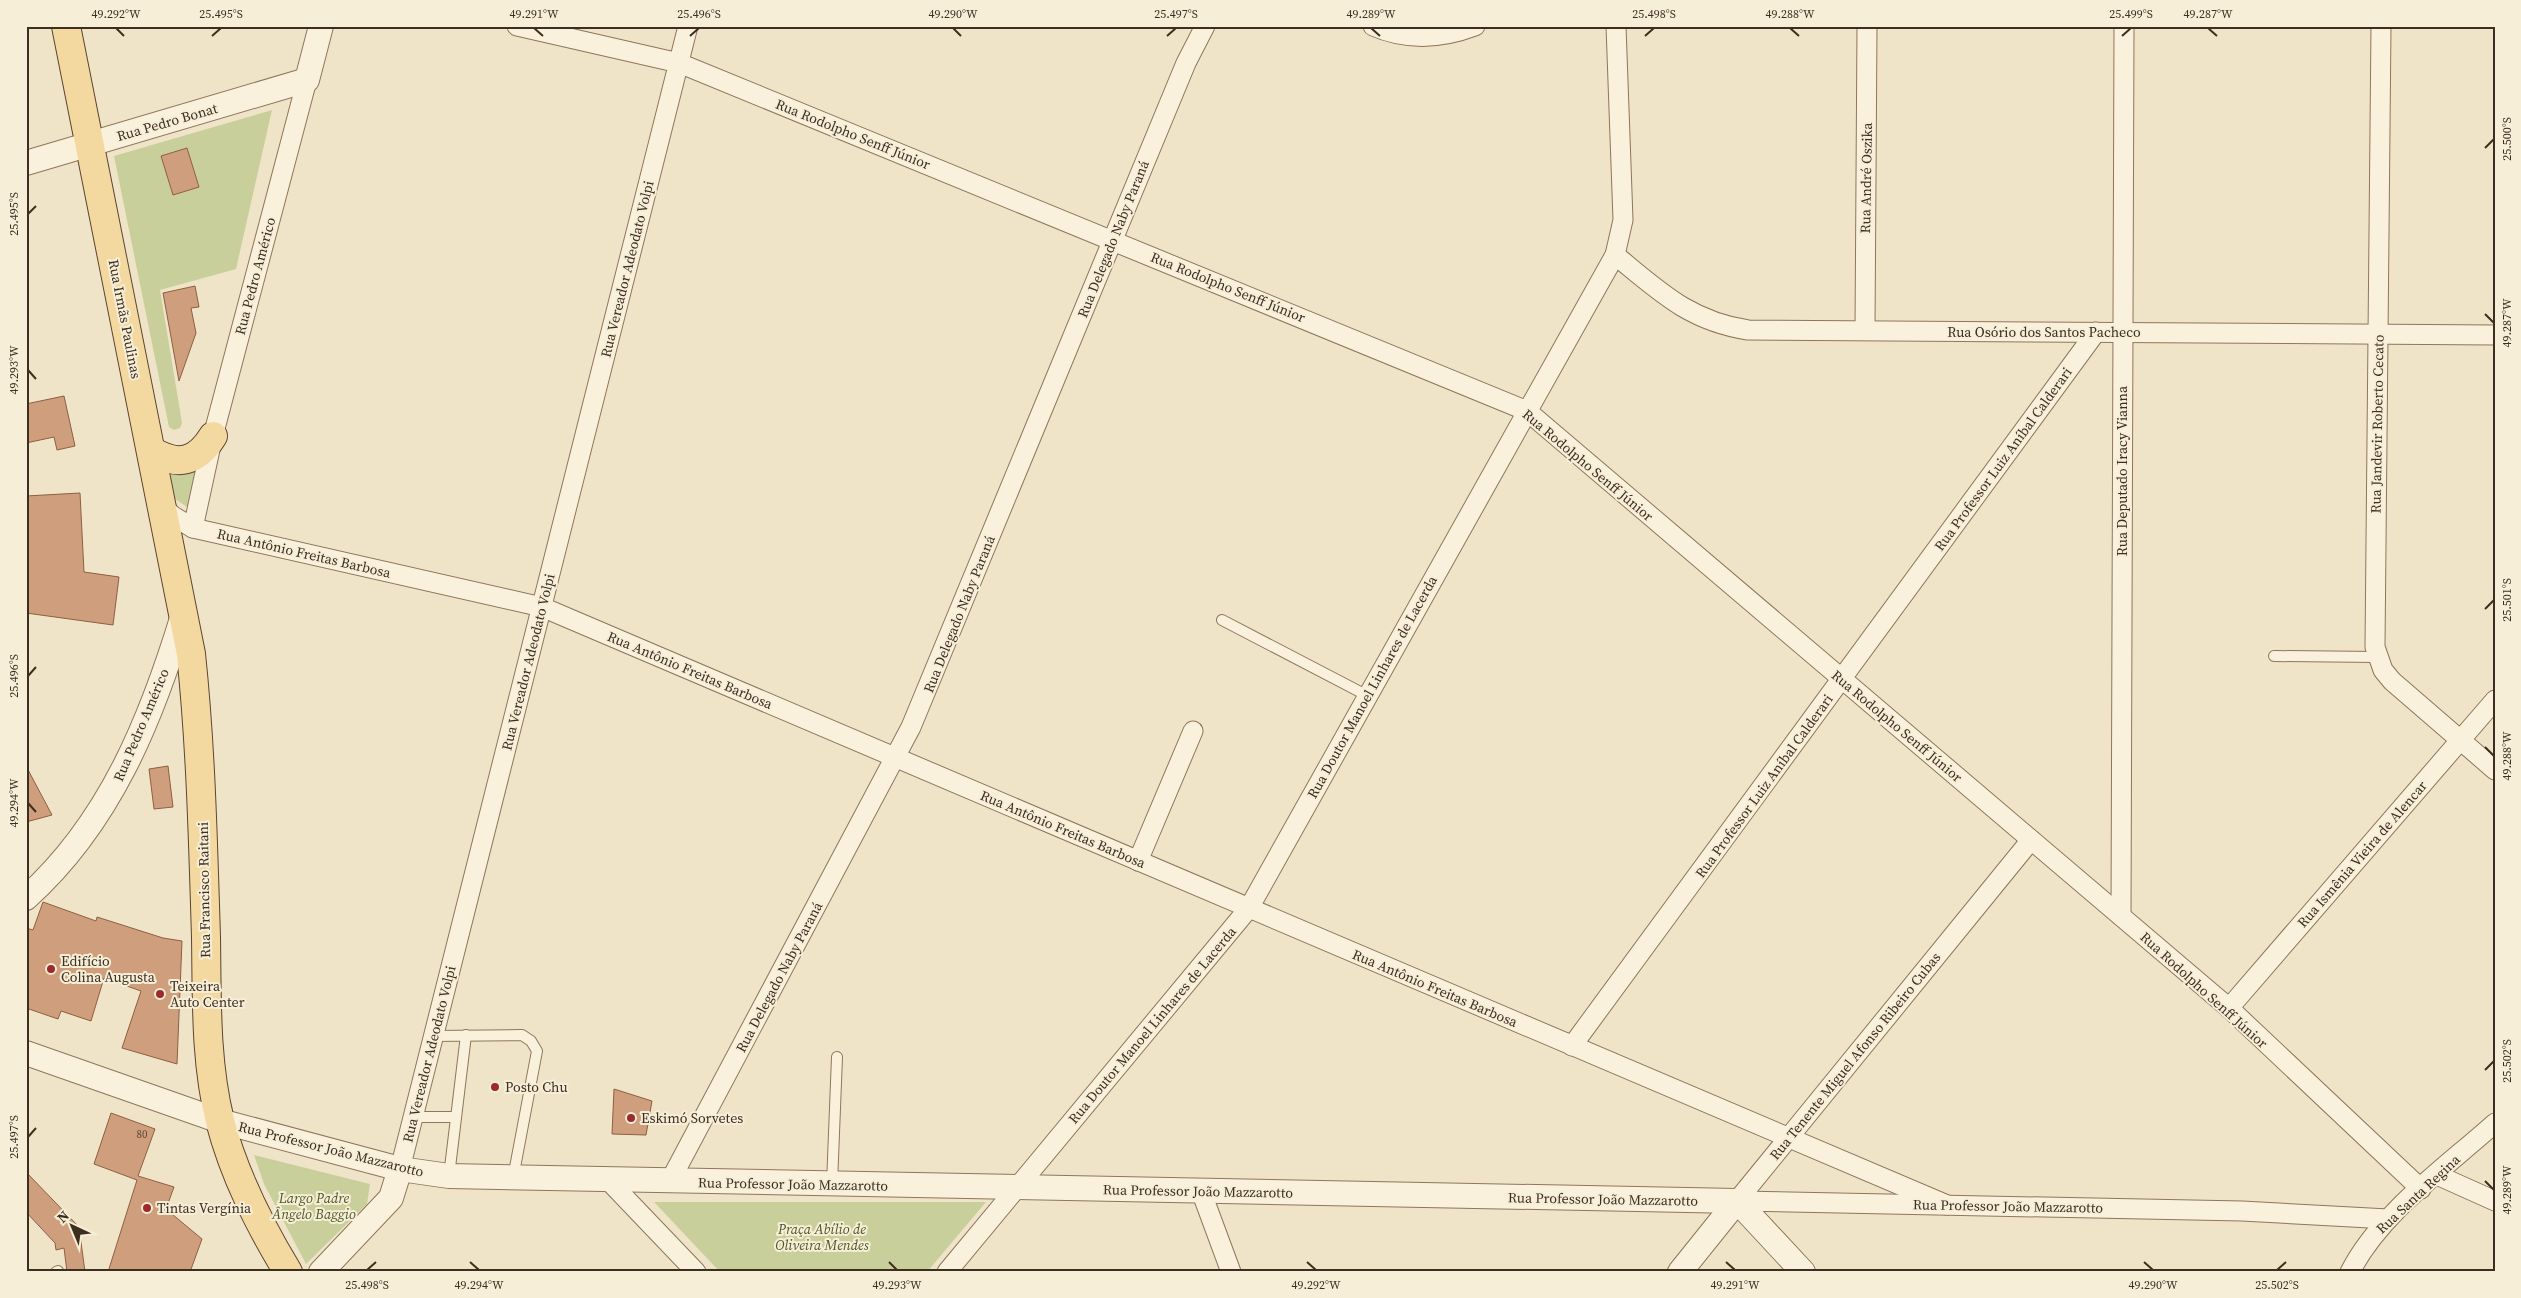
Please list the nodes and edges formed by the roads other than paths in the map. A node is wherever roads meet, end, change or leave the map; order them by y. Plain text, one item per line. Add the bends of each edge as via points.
1 (66, 26) edge
2 (322, 26) edge
3 (516, 26) edge
4 (688, 26) edge
5 (1205, 26) edge
6 (1373, 26) edge
7 (1475, 26) edge
8 (1616, 26) edge
9 (1867, 26) edge
10 (2124, 26) edge
11 (2381, 26) edge
12 (678, 63) junction
13 (307, 80) junction
14 (90, 144) junction
15 (26, 163) edge
16 (1113, 240) junction
17 (1615, 255) junction
18 (1865, 330) junction
19 (2096, 332) junction
20 (2123, 332) junction
21 (2378, 334) junction
22 (2495, 335) edge
23 (1527, 411) junction
24 (213, 436) junction
25 (152, 451) junction
26 (162, 506) junction
27 (194, 528) junction
28 (542, 607) junction
29 (184, 612) junction
30 (1222, 620) dead end
31 (2274, 656) dead end
32 (2377, 658) junction
33 (1842, 679) junction
34 (1368, 696) junction
35 (2495, 700) edge
36 (1193, 731) dead end
37 (2461, 740) junction
38 (896, 758) junction
39 (2495, 770) edge
40 (2031, 840) junction
41 (1138, 861) junction
42 (26, 898) edge
43 (1249, 908) junction
44 (2120, 916) junction
45 (2229, 1008) junction
46 (466, 1035) junction
47 (433, 1036) junction
48 (1572, 1046) junction
49 (26, 1053) edge
50 (837, 1057) dead end
51 (413, 1117) junction
52 (456, 1117) junction
53 (220, 1121) junction
54 (2495, 1123) edge
55 (1788, 1138) junction
56 (400, 1168) junction
57 (2437, 1175) junction
58 (449, 1176) junction
59 (513, 1179) junction
60 (608, 1180) junction
61 (670, 1181) junction
62 (832, 1184) junction
63 (1016, 1188) junction
64 (2421, 1189) junction
65 (1201, 1191) junction
66 (1737, 1201) junction
67 (2495, 1201) edge
68 (1947, 1205) junction
69 (2388, 1219) junction
70 (288, 1272) edge
71 (321, 1272) edge
72 (696, 1272) edge
73 (947, 1272) edge
74 (1231, 1272) edge
75 (1680, 1272) edge
76 (1803, 1272) edge
77 (2350, 1272) edge

1 - 14 main road, Rua Irmãs Paulinas
2 - 13 street, Rua Pedro Américo
3 - 12 street, Rua Rodolpho Senff Júnior
4 - 12 street, Rua Vereador Adeodato Volpi
5 - 16 street, Rua Delegado Naby Paraná via 1186,63
6 - 7 street via 1412,38 1436,36
8 - 17 street, Rua Doutor Manoel Linhares de Lacerda via 1623,220
9 - 18 street, Rua André Oszika
10 - 20 street, Rua Deputado Iracy Vianna
11 - 21 street, Rua Jandevir Roberto Cecato
12 - 16 street, Rua Rodolpho Senff Júnior
12 - 28 street, Rua Vereador Adeodato Volpi
13 - 14 street, Rua Pedro Bonat
13 - 24 street, Rua Pedro Américo
14 - 15 street, Rua Pedro Bonat
14 - 25 main road, Rua Irmãs Paulinas
16 - 23 street, Rua Rodolpho Senff Júnior
16 - 38 street, Rua Delegado Naby Paraná via 920,708
17 - 18 street, Rua Osório dos Santos Pacheco via 1670,300 1708,321 1748,330
17 - 23 street, Rua Doutor Manoel Linhares de Lacerda
18 - 19 street, Rua Osório dos Santos Pacheco
19 - 20 street, Rua Osório dos Santos Pacheco
19 - 33 street, Rua Professor Luiz Aníbal Calderari
20 - 21 street, Rua Osório dos Santos Pacheco
20 - 44 street, Rua Deputado Iracy Vianna
21 - 22 street, Rua Osório dos Santos Pacheco
21 - 32 street, Rua Jandevir Roberto Cecato
23 - 33 street, Rua Rodolpho Senff Júnior
23 - 34 street, Rua Doutor Manoel Linhares de Lacerda
24 - 25 main road via 193,457 179,461 165,459
24 - 27 street, Rua Pedro Américo
25 - 26 main road, Rua Irmãs Paulinas
26 - 27 street, Rua Antônio Freitas Barbosa
26 - 29 main road, Rua Irmãs Paulinas
27 - 28 street, Rua Antônio Freitas Barbosa
28 - 38 street, Rua Antônio Freitas Barbosa
28 - 47 street, Rua Vereador Adeodato Volpi
29 - 42 street, Rua Pedro Américo via 157,692 122,773 78,842 55,871
29 - 53 main road, Rua Francisco Raitani via 196,697 208,1032 213,1088
30 - 34 lane
31 - 32 lane
32 - 37 street, Rua Jandevir Roberto Cecato via 2392,680
33 - 40 street, Rua Rodolpho Senff Júnior
33 - 48 street, Rua Professor Luiz Aníbal Calderari
34 - 43 street, Rua Doutor Manoel Linhares de Lacerda
35 - 37 street, Rua Ismênia Vieira de Alencar
36 - 41 street
37 - 39 street, Rua Jandevir Roberto Cecato
37 - 45 street, Rua Ismênia Vieira de Alencar
38 - 41 street, Rua Antônio Freitas Barbosa
38 - 61 street, Rua Delegado Naby Paraná
40 - 44 street, Rua Rodolpho Senff Júnior
40 - 55 street, Rua Tenente Miguel Afonso Ribeiro Cubas
41 - 43 street, Rua Antônio Freitas Barbosa
43 - 48 street, Rua Antônio Freitas Barbosa
43 - 63 street, Rua Doutor Manoel Linhares de Lacerda
44 - 45 street, Rua Rodolpho Senff Júnior
45 - 64 street, Rua Rodolpho Senff Júnior
46 - 47 lane
46 - 52 lane
46 - 59 lane via 522,1035 537,1051
47 - 51 street, Rua Vereador Adeodato Volpi
48 - 55 street, Rua Antônio Freitas Barbosa
49 - 53 street, Rua Professor João Mazzarotto
50 - 62 lane
51 - 52 lane
51 - 56 street, Rua Vereador Adeodato Volpi
52 - 58 lane
53 - 56 street, Rua Professor João Mazzarotto
53 - 70 main road, Rua Francisco Raitani via 244,1190
54 - 57 street, Rua Santa Regina
55 - 66 street, Rua Tenente Miguel Afonso Ribeiro Cubas
55 - 68 street, Rua Antônio Freitas Barbosa
56 - 58 street, Rua Professor João Mazzarotto
56 - 71 street, Rua Vereador Adeodato Volpi via 391,1198
57 - 64 street, Rua Santa Regina
57 - 67 street
58 - 59 street, Rua Professor João Mazzarotto
59 - 60 street, Rua Professor João Mazzarotto
60 - 61 street, Rua Professor João Mazzarotto
60 - 72 street
61 - 62 street, Rua Professor João Mazzarotto
62 - 63 street, Rua Professor João Mazzarotto
63 - 65 street, Rua Professor João Mazzarotto
63 - 73 street, Rua Doutor Manoel Linhares de Lacerda
64 - 69 street, Rua Santa Regina
65 - 66 street, Rua Professor João Mazzarotto
65 - 74 street
66 - 68 street, Rua Professor João Mazzarotto
66 - 75 street, Rua Tenente Miguel Afonso Ribeiro Cubas
66 - 76 street
68 - 69 street, Rua Professor João Mazzarotto via 2242,1211
69 - 77 street, Rua Santa Regina via 2364,1247

